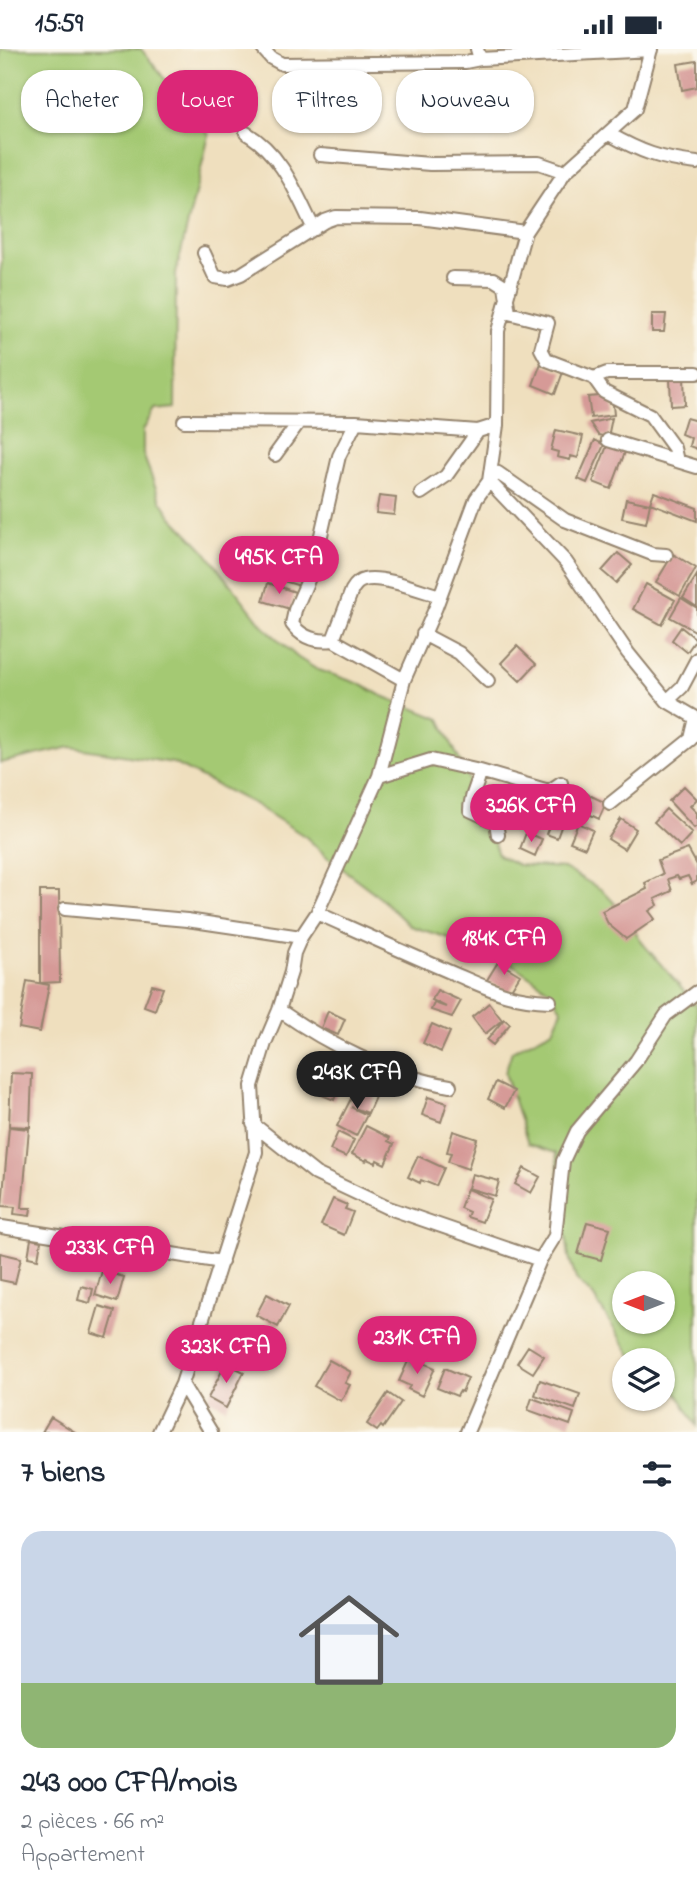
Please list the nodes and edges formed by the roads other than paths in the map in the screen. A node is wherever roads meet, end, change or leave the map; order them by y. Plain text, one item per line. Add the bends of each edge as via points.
1 (262, 49) edge
2 (651, 50) edge
3 (478, 54) edge
4 (246, 133) dead end
5 (609, 134) junction
6 (320, 155) dead end
7 (697, 163) edge
8 (565, 172) junction
9 (314, 229) junction
10 (525, 232) junction
11 (204, 253) dead end
12 (453, 278) dead end
13 (509, 299) junction
14 (697, 373) edge
15 (594, 378) junction
16 (184, 421) dead end
17 (299, 422) junction
18 (356, 422) junction
19 (497, 425) junction
20 (478, 431) junction
21 (608, 440) dead end
22 (275, 455) dead end
23 (677, 461) junction
24 (697, 467) edge
25 (489, 481) junction
26 (421, 493) dead end
27 (666, 555) dead end
28 (440, 596) junction
29 (423, 634) junction
30 (333, 640) junction
31 (697, 659) edge
32 (404, 680) junction
33 (488, 681) dead end
34 (667, 701) junction
35 (696, 720) edge
36 (480, 771) junction
37 (379, 776) junction
38 (561, 783) dead end
39 (610, 804) dead end
40 (498, 835) dead end
41 (65, 909) dead end
42 (317, 912) junction
43 (301, 937) junction
44 (697, 992) edge
45 (550, 1001) dead end
46 (279, 1010) junction
47 (450, 1086) dead end
48 (253, 1123) junction
49 (2, 1227) dead end
50 (540, 1260) junction
51 (222, 1262) junction
52 (182, 1384) junction
53 (159, 1432) edge
54 (211, 1432) edge
55 (467, 1432) edge

1 - 3 street via 282,64 465,62
2 - 3 street
2 - 5 street via 635,109
4 - 9 street via 285,170
5 - 7 street via 661,159
5 - 8 street
6 - 8 street via 430,164 539,163
8 - 10 street
9 - 10 street via 336,217 365,216
9 - 11 street via 228,279 215,277
10 - 13 street
12 - 13 street via 494,279 505,286
13 - 15 street via 509,313 548,323 541,349 547,361
13 - 19 street via 498,331
14 - 15 street via 607,373
15 - 23 street via 604,392 650,415 674,447
16 - 17 street
17 - 18 street
17 - 22 street
18 - 20 street
18 - 30 street via 339,456 317,555 292,624 308,638
19 - 20 street
19 - 25 street
20 - 26 street via 446,476
21 - 23 street
23 - 24 street
25 - 27 street via 498,473 565,520 652,554
25 - 28 street via 476,499
25 - 34 street via 566,562
28 - 29 street
28 - 30 street via 363,580 352,590
29 - 32 street
29 - 33 street via 459,653
30 - 32 street
31 - 34 street via 682,687
32 - 37 street
34 - 35 street
35 - 39 street via 691,739
36 - 37 street via 431,760
36 - 38 street via 536,789 550,791
36 - 40 street via 470,810 496,822
37 - 42 street
41 - 43 street
42 - 43 street
42 - 45 street via 499,994
43 - 46 street
44 - 50 street via 666,1015 636,1061 577,1131 563,1161 555,1236
46 - 47 street via 305,1028 402,1074
46 - 48 street via 252,1086
48 - 50 street via 316,1174 386,1207
48 - 51 street via 256,1151
49 - 51 street
50 - 55 street
51 - 52 street
52 - 53 street
52 - 54 street

